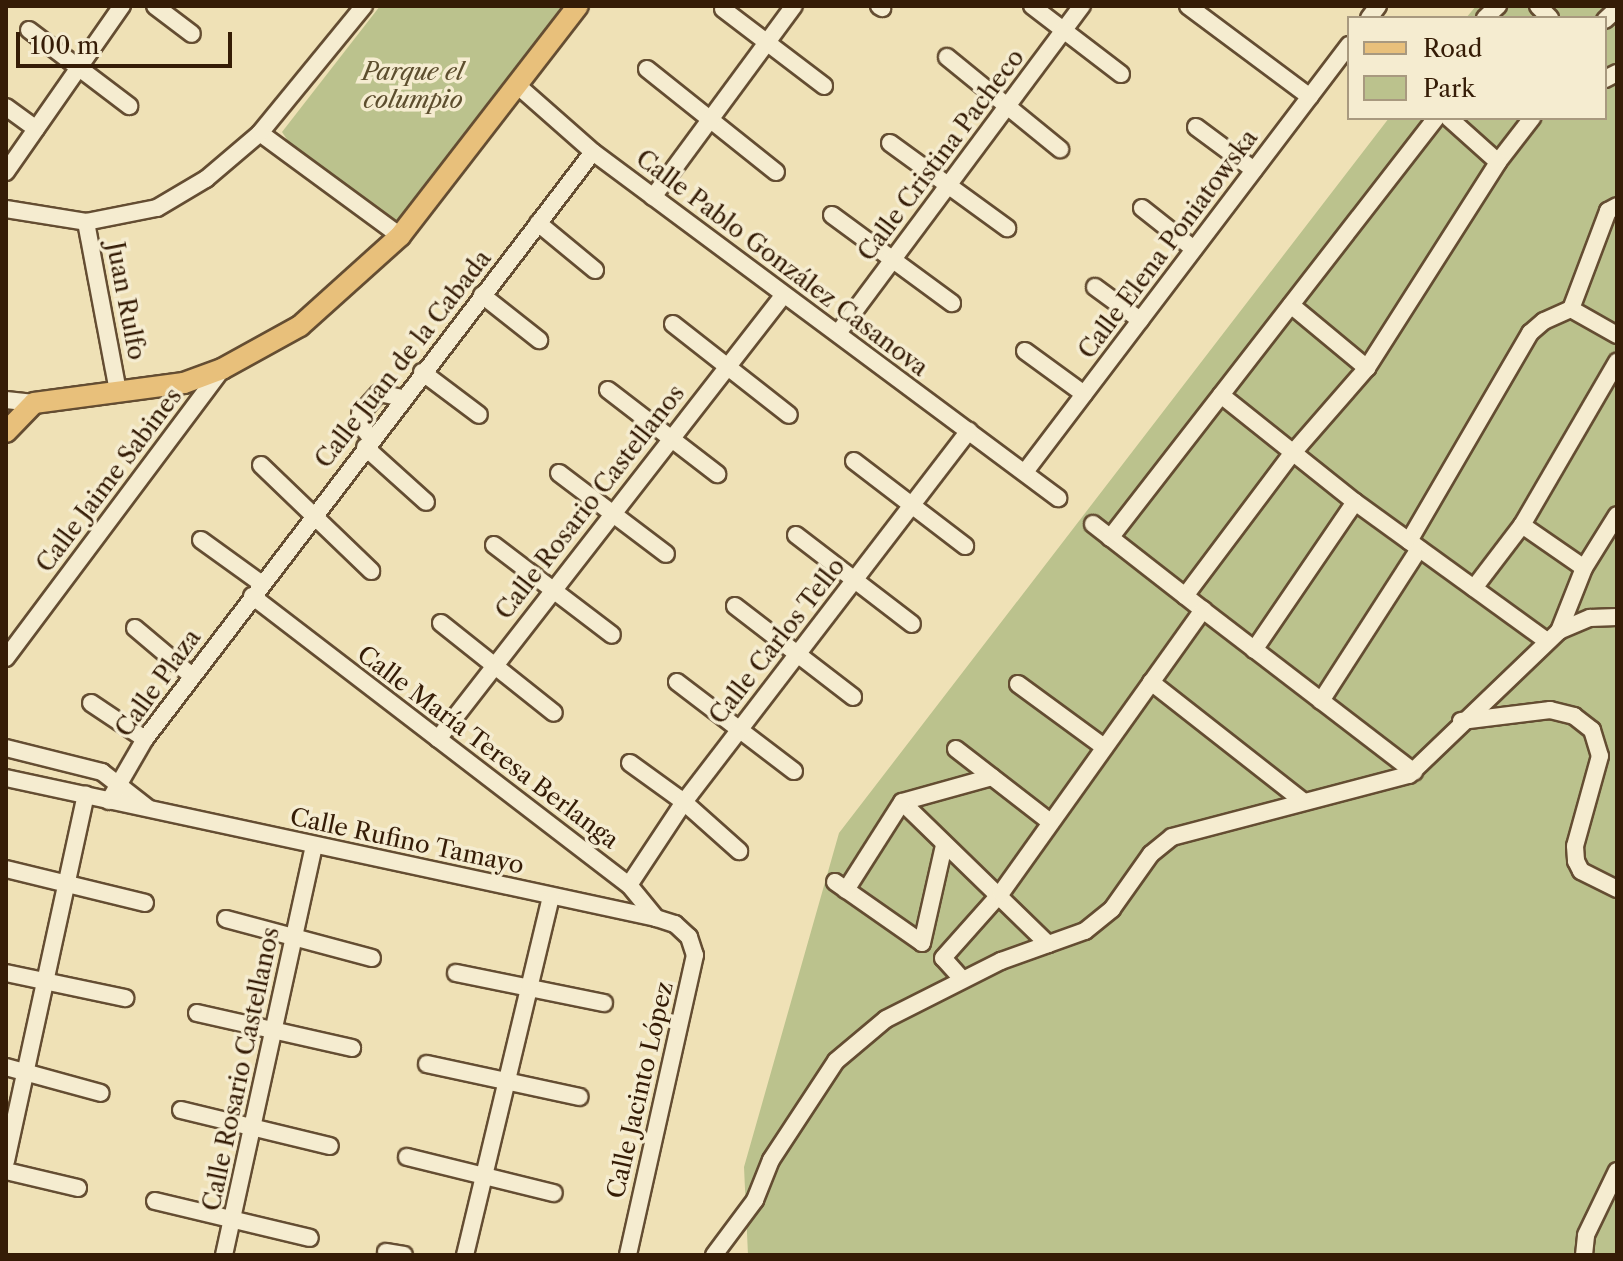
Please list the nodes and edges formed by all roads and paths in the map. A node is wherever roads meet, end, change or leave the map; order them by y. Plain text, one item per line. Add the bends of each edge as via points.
1 (122, 6) edge
2 (155, 6) edge
3 (364, 6) edge
4 (578, 6) edge
5 (794, 6) edge
6 (1032, 6) edge
7 (1082, 6) edge
8 (1188, 6) edge
9 (723, 9) dead end
10 (29, 30) dead end
11 (1063, 32) junction
12 (192, 34) dead end
13 (768, 41) junction
14 (1347, 48) edge
15 (947, 57) dead end
16 (80, 67) junction
17 (647, 69) dead end
18 (1121, 74) dead end
19 (517, 85) junction
20 (824, 86) dead end
21 (1310, 97) junction
22 (129, 106) dead end
23 (1008, 106) junction
24 (6, 107) edge
25 (711, 119) junction
26 (1434, 120) edge
27 (1451, 120) edge
28 (1530, 120) edge
29 (1196, 127) dead end
30 (36, 129) junction
31 (260, 133) junction
32 (890, 143) dead end
33 (1060, 149) dead end
34 (593, 152) junction
35 (1498, 162) junction
36 (1254, 170) junction
37 (6, 172) edge
38 (776, 172) dead end
39 (949, 184) junction
40 (653, 197) junction
41 (1617, 206) edge
42 (1142, 208) dead end
43 (6, 209) edge
44 (832, 215) dead end
45 (86, 222) junction
46 (538, 223) junction
47 (1007, 228) dead end
48 (400, 236) junction
49 (1194, 249) junction
50 (891, 261) junction
51 (595, 270) dead end
52 (1095, 287) dead end
53 (482, 295) junction
54 (782, 297) junction
55 (952, 303) dead end
56 (1291, 305) junction
57 (1571, 309) junction
58 (1140, 320) junction
59 (673, 324) dead end
60 (838, 333) junction
61 (1617, 335) edge
62 (539, 340) dead end
63 (1025, 351) dead end
64 (1617, 362) edge
65 (727, 366) junction
66 (1367, 368) junction
67 (222, 369) junction
68 (422, 372) junction
69 (608, 390) dead end
70 (118, 391) junction
71 (1084, 394) junction
72 (1221, 395) junction
73 (402, 398) junction
74 (6, 400) edge
75 (34, 403) junction
76 (479, 415) dead end
77 (789, 415) dead end
78 (969, 431) junction
79 (6, 432) edge
80 (671, 438) junction
81 (368, 442) junction
82 (1291, 455) junction
83 (854, 461) dead end
84 (261, 465) dead end
85 (1025, 472) junction
86 (559, 473) dead end
87 (717, 474) dead end
88 (1058, 498) dead end
89 (426, 502) dead end
90 (1355, 502) junction
91 (912, 507) junction
92 (614, 512) junction
93 (313, 515) junction
94 (1617, 515) edge
95 (1093, 524) dead end
96 (1522, 525) junction
97 (796, 535) dead end
98 (1110, 538) junction
99 (201, 540) dead end
100 (494, 545) dead end
101 (1414, 545) junction
102 (965, 546) dead end
103 (666, 554) dead end
104 (1584, 568) junction
105 (371, 571) dead end
106 (855, 580) junction
107 (1474, 588) junction
108 (555, 589) junction
109 (257, 590) junction
110 (1185, 596) junction
111 (735, 606) dead end
112 (1203, 610) junction
113 (1617, 617) edge
114 (441, 623) dead end
115 (912, 624) dead end
116 (135, 628) dead end
117 (612, 635) dead end
118 (1553, 636) junction
119 (1254, 650) junction
120 (797, 656) junction
121 (6, 658) edge
122 (493, 665) junction
123 (192, 676) junction
124 (677, 682) dead end
125 (1151, 682) junction
126 (1018, 684) dead end
127 (853, 697) dead end
128 (1321, 701) junction
129 (91, 703) dead end
130 (554, 713) dead end
131 (1461, 721) junction
132 (740, 729) junction
133 (145, 739) junction
134 (438, 739) junction
135 (1104, 747) junction
136 (6, 748) edge
137 (956, 749) dead end
138 (630, 763) dead end
139 (794, 771) dead end
140 (1414, 772) junction
141 (992, 777) junction
142 (6, 778) edge
143 (119, 780) junction
144 (86, 795) junction
145 (109, 801) junction
146 (684, 802) junction
147 (902, 802) junction
148 (1304, 802) junction
149 (149, 809) junction
150 (1050, 822) junction
151 (944, 845) junction
152 (314, 847) junction
153 (739, 851) dead end
154 (6, 869) edge
155 (67, 883) junction
156 (629, 885) junction
157 (1617, 889) edge
158 (1001, 893) junction
159 (551, 896) junction
160 (145, 903) dead end
161 (656, 918) junction
162 (226, 919) dead end
163 (294, 937) junction
164 (689, 937) joint
165 (922, 943) junction
166 (1048, 944) junction
167 (372, 958) dead end
168 (943, 958) junction
169 (6, 973) edge
170 (456, 973) dead end
171 (962, 979) junction
172 (45, 981) junction
173 (529, 989) junction
174 (125, 998) dead end
175 (604, 1003) dead end
176 (197, 1013) dead end
177 (274, 1028) junction
178 (352, 1048) dead end
179 (427, 1064) dead end
180 (6, 1067) edge
181 (26, 1071) junction
182 (507, 1082) junction
183 (101, 1093) dead end
184 (579, 1097) dead end
185 (181, 1110) dead end
186 (252, 1126) junction
187 (330, 1146) dead end
188 (407, 1157) dead end
189 (6, 1161) edge
190 (6, 1171) edge
191 (1617, 1171) edge
192 (484, 1175) junction
193 (78, 1188) dead end
194 (554, 1193) dead end
195 (155, 1201) dead end
196 (232, 1219) junction
197 (310, 1238) dead end
198 (386, 1252) dead end
199 (224, 1255) edge
200 (404, 1255) edge
201 (465, 1255) edge
202 (628, 1255) edge
203 (714, 1255) edge
204 (1584, 1255) edge

1 - 16 street
2 - 12 street
3 - 31 street
4 - 19 main road
5 - 13 street
6 - 11 street
7 - 11 street, Calle Cristina Pacheco
8 - 21 street
9 - 13 street
10 - 16 street
11 - 18 street
11 - 23 street, Calle Cristina Pacheco
13 - 20 street
13 - 25 street
14 - 21 street, Calle Elena Poniatowska
15 - 23 street
16 - 22 street
16 - 30 street
17 - 25 street
19 - 34 street, Calle Pablo González Casanova
19 - 48 main road
21 - 36 street, Calle Elena Poniatowska
23 - 33 street
23 - 39 street, Calle Cristina Pacheco
24 - 30 street
25 - 38 street
25 - 40 street
26 - 56 street
27 - 35 street
28 - 35 street
29 - 36 street
30 - 37 street
31 - 45 street via 206,179 157,208
31 - 48 street
32 - 39 street
34 - 40 street, Calle Pablo González Casanova
34 - 46 street, Calle Juan de la Cabada
35 - 66 street
36 - 49 street, Calle Elena Poniatowska
39 - 47 street
39 - 50 street, Calle Cristina Pacheco
40 - 54 street, Calle Pablo González Casanova
41 - 57 street via 1608,211
42 - 49 street
43 - 45 street
44 - 50 street
45 - 70 street, Juan Rulfo
46 - 51 street
46 - 53 street, Calle Juan de la Cabada
48 - 67 main road via 300,326
49 - 58 street, Calle Elena Poniatowska
50 - 55 street
50 - 60 street, Calle Cristina Pacheco
52 - 58 street
53 - 62 street
53 - 68 street, Calle Juan de la Cabada
54 - 60 street, Calle Pablo González Casanova
54 - 65 street, Calle Rosario Castellanos
56 - 66 street
56 - 72 street
57 - 61 street
57 - 101 street via 1530,333
58 - 71 street, Calle Elena Poniatowska
59 - 65 street
60 - 78 street, Calle Pablo González Casanova
63 - 71 street
64 - 96 street
65 - 77 street
65 - 80 street, Calle Rosario Castellanos
66 - 82 street
67 - 70 main road via 184,383
67 - 121 street, Calle Jaime Sabines
68 - 73 street, Calle Juan de la Cabada
68 - 76 street
69 - 80 street
70 - 75 main road
71 - 85 street, Calle Elena Poniatowska
72 - 82 street
72 - 98 street
73 - 81 street, Calle Juan de la Cabada
73 - 81 street via 379,393 360,414
74 - 75 street
75 - 79 main road
78 - 85 street, Calle Pablo González Casanova
78 - 91 street, Calle Carlos Tello
80 - 87 street
80 - 92 street, Calle Rosario Castellanos
81 - 89 street
81 - 93 street, Calle Juan de la Cabada
82 - 90 street
82 - 110 street
83 - 91 street
84 - 93 street
85 - 88 street, Calle Pablo González Casanova
86 - 92 street
90 - 101 street
90 - 119 street
91 - 102 street
91 - 106 street, Calle Carlos Tello
92 - 103 street
92 - 108 street, Calle Rosario Castellanos
93 - 105 street
93 - 109 street, Calle Juan de la Cabada
94 - 104 street
95 - 98 street
96 - 104 street
96 - 107 street
97 - 106 street
98 - 110 street
99 - 109 street, Calle María Teresa Berlanga
100 - 108 street
101 - 107 street
101 - 128 street
104 - 118 street
106 - 115 street
106 - 120 street, Calle Carlos Tello
107 - 118 street
108 - 117 street
108 - 122 street, Calle Rosario Castellanos
109 - 123 street, Calle Plaza
109 - 134 street, Calle María Teresa Berlanga
110 - 112 street
111 - 120 street
112 - 119 street
112 - 125 street
113 - 118 street via 1590,618
114 - 122 street
116 - 123 street
118 - 131 street
119 - 128 street
120 - 127 street
120 - 132 street, Calle Carlos Tello
122 - 130 street
122 - 134 street, Calle Rosario Castellanos
123 - 133 street, Calle Plaza
124 - 132 street
125 - 135 street
125 - 148 street
126 - 135 street
128 - 140 street
129 - 133 street
131 - 140 street
131 - 157 street via 1550,710 1574,716 1592,730 1600,756 1575,846 1576,861 1581,871
132 - 139 street
132 - 146 street, Calle Carlos Tello
133 - 143 street, Calle Plaza
134 - 156 street, Calle María Teresa Berlanga
135 - 150 street
136 - 143 street
137 - 141 street
138 - 146 street
140 - 148 street
141 - 147 street
141 - 150 street
142 - 144 street, Calle Rufino Tamayo
143 - 145 street, Calle Plaza
143 - 149 street
144 - 145 street, Calle Rufino Tamayo
144 - 155 street
145 - 149 street, Calle Rufino Tamayo
146 - 153 street
146 - 156 street, Calle Carlos Tello
147 - 151 street
147 - 165 street via 841,886
148 - 166 street via 1172,837 1151,854 1112,909 1085,931
149 - 152 street, Calle Rufino Tamayo
150 - 158 street
151 - 158 street
151 - 165 street
152 - 159 street, Calle Rufino Tamayo
152 - 163 street, Calle Rosario Castellanos
154 - 155 street
155 - 160 street
155 - 172 street
156 - 161 street, Calle María Teresa Berlanga
158 - 166 street
158 - 168 street
159 - 161 street, Calle Rufino Tamayo
159 - 173 street
161 - 164 street, Calle María Teresa Berlanga
162 - 163 street
163 - 167 street
163 - 177 street, Calle Rosario Castellanos
164 - 202 street, Calle Jacinto López via 695,955
165 - 168 street
166 - 171 street
168 - 171 street
169 - 172 street
170 - 173 street
171 - 203 street via 886,1019 836,1061 771,1160 755,1200
172 - 174 street
172 - 181 street
173 - 175 street
173 - 182 street
176 - 177 street
177 - 178 street
177 - 186 street, Calle Rosario Castellanos
179 - 182 street
180 - 181 street
181 - 183 street
181 - 189 street
182 - 184 street
182 - 192 street
185 - 186 street
186 - 187 street
186 - 196 street, Calle Rosario Castellanos
188 - 192 street
190 - 193 street
191 - 204 street via 1586,1235
192 - 194 street
192 - 201 street
195 - 196 street
196 - 197 street
196 - 199 street, Calle Rosario Castellanos
198 - 200 street

